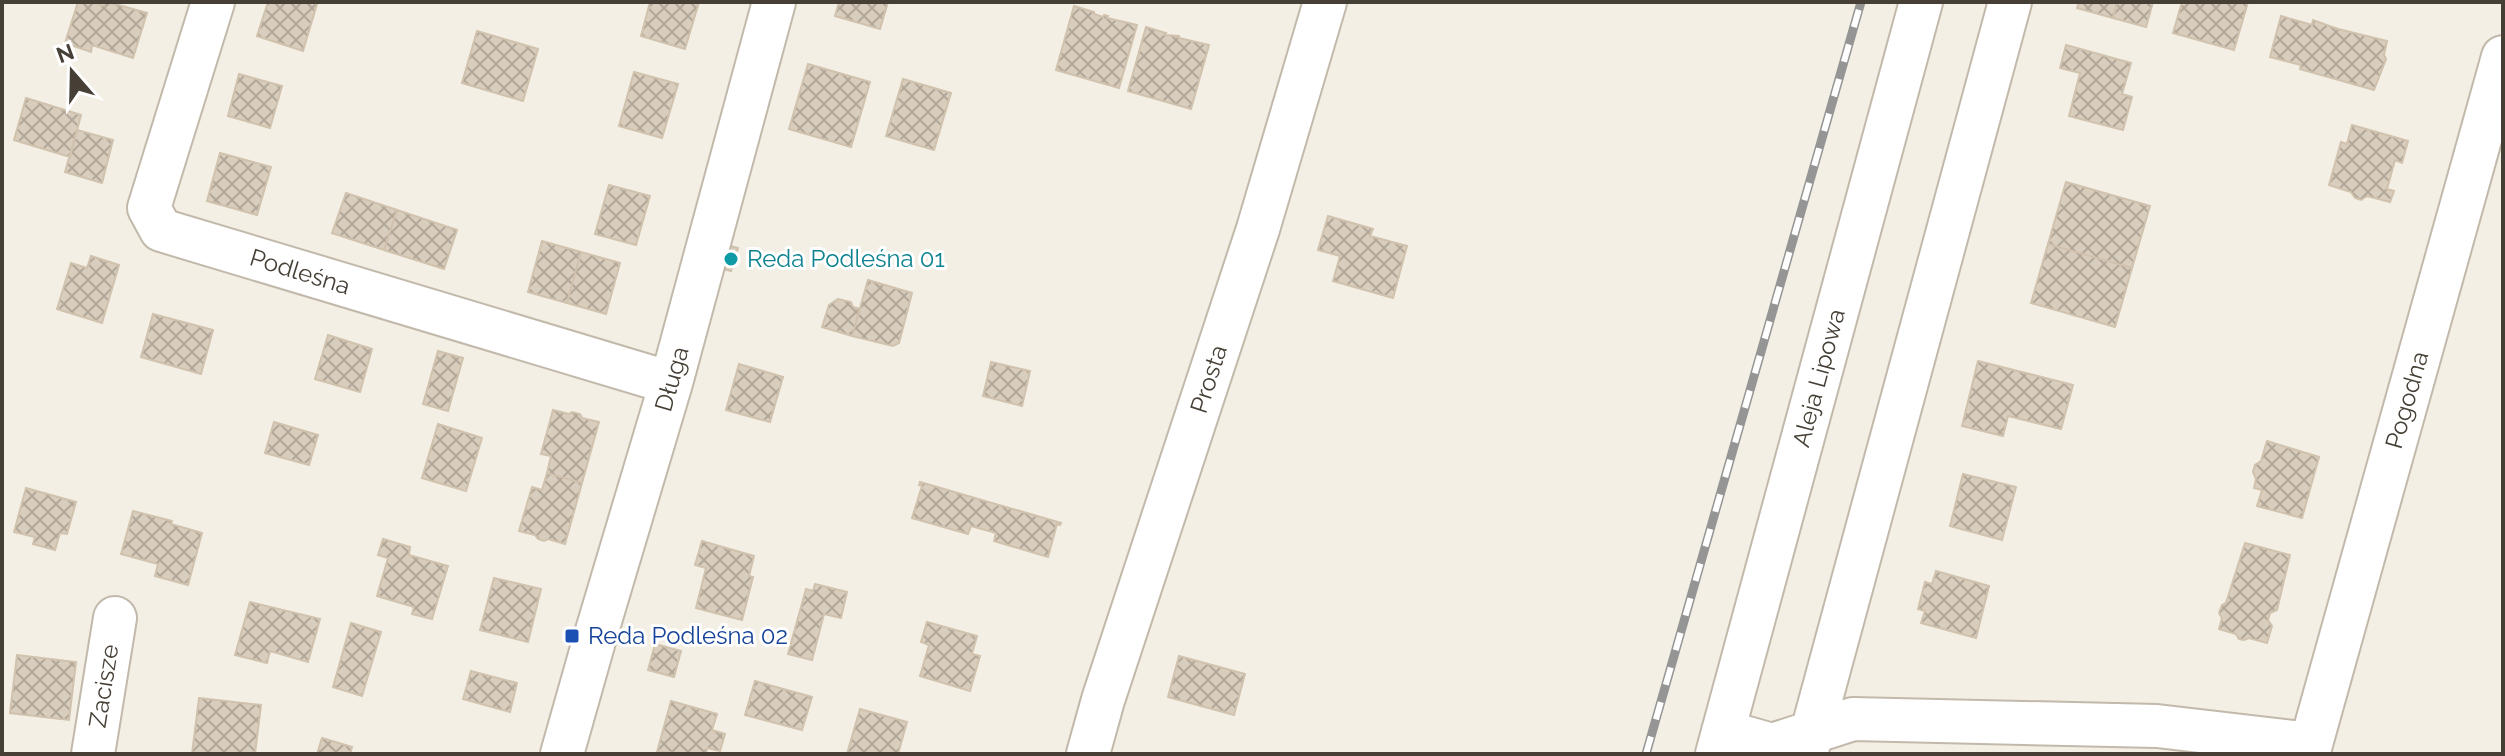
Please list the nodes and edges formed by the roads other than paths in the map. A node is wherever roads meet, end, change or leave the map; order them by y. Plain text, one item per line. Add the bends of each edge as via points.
1 (213, 2) edge
2 (774, 2) edge
3 (1325, 2) edge
4 (1921, 2) edge
5 (2010, 2) edge
6 (2503, 57) edge
7 (671, 383) junction
8 (115, 618) dead end
9 (1720, 742) edge
10 (1810, 743) edge
11 (2310, 749) edge
12 (93, 754) edge
13 (562, 754) edge
14 (1088, 754) edge

1 - 7 street, Podleśna via 149,208 161,230
2 - 7 street, Długa
3 - 14 street, Prosta via 1258,229
4 - 9 street, Aleja Lipowa
5 - 10 street
6 - 11 street, Pogodna
7 - 13 street, Długa
8 - 12 street, Zacisze
9 - 10 street, Pogodna
10 - 11 street, Pogodna via 1853,719 2157,726

